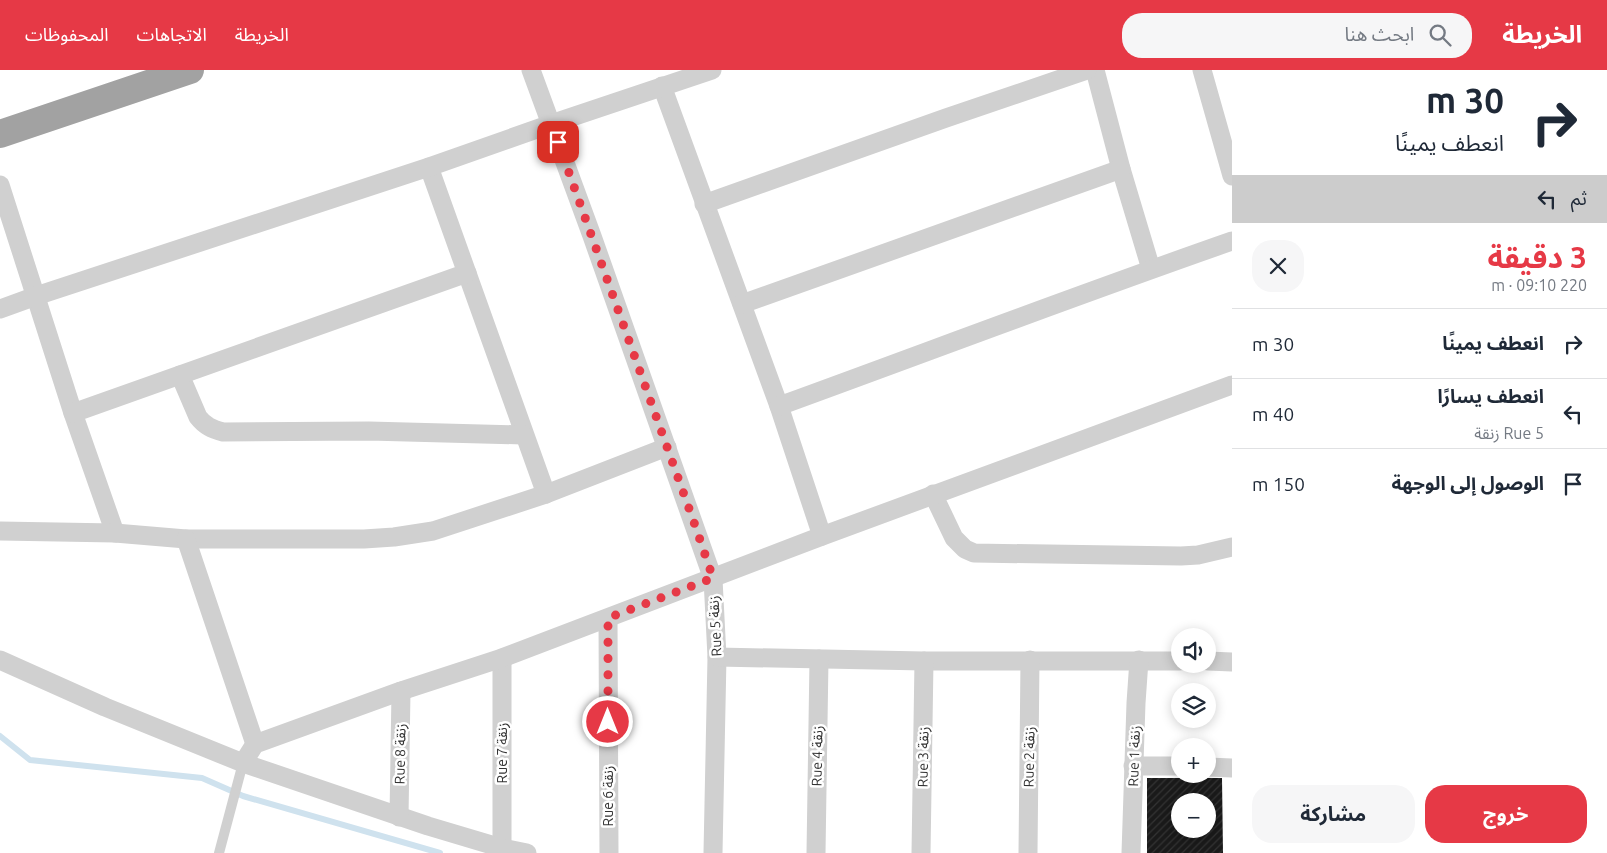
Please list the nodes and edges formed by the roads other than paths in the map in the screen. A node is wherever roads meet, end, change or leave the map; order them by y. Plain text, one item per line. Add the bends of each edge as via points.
1 (190, 70) edge
2 (531, 70) edge
3 (712, 70) edge
4 (1087, 70) edge
5 (1095, 70) edge
6 (1202, 70) edge
7 (662, 86) junction
8 (551, 124) junction
9 (0, 134) edge
10 (429, 167) junction
11 (1121, 169) junction
12 (1232, 176) edge
13 (0, 185) edge
14 (704, 204) junction
15 (1232, 241) edge
16 (1151, 269) junction
17 (467, 273) junction
18 (36, 296) junction
19 (742, 304) junction
20 (0, 309) edge
21 (180, 375) junction
22 (1232, 385) edge
23 (779, 406) junction
24 (73, 413) junction
25 (523, 435) junction
26 (667, 447) junction
27 (546, 494) junction
28 (933, 494) junction
29 (0, 532) edge
30 (115, 533) junction
31 (822, 536) junction
32 (186, 539) junction
33 (1232, 546) edge
34 (713, 578) junction
35 (608, 618) junction
36 (717, 656) junction
37 (502, 658) junction
38 (819, 659) junction
39 (0, 660) edge
40 (1030, 660) junction
41 (1140, 660) junction
42 (924, 661) junction
43 (1171, 661) edge
44 (1216, 661) edge
45 (1232, 662) edge
46 (401, 691) junction
47 (255, 744) junction
48 (243, 763) junction
49 (1133, 766) junction
50 (1171, 766) edge
51 (1216, 767) edge
52 (1232, 768) edge
53 (399, 817) junction
54 (502, 848) junction
55 (219, 853) edge
56 (527, 853) edge
57 (608, 853) edge
58 (713, 853) edge
59 (816, 853) edge
60 (921, 853) edge
61 (1028, 853) edge
62 (1131, 853) edge

1 - 9 highway
2 - 8 street, Rue 5 زنقة
3 - 7 street
4 - 14 street
5 - 11 street
6 - 12 street
7 - 8 street
7 - 14 street
8 - 10 street
8 - 26 street, Rue 5 زنقة
10 - 17 street
10 - 18 street
11 - 16 street
11 - 19 street
13 - 18 street
14 - 19 street
15 - 16 street
16 - 23 street
17 - 21 street
17 - 25 street
18 - 20 street
18 - 24 street
19 - 23 street
21 - 24 street
21 - 25 street via 202,423 223,432
22 - 28 street
23 - 31 street
24 - 30 street
25 - 27 street
26 - 27 street
26 - 34 street, Rue 5 زنقة
27 - 32 street via 415,534 364,539
28 - 31 street
28 - 33 street via 954,538 959,545 974,553 1181,556
29 - 30 street
30 - 32 street
31 - 34 street
32 - 47 street
34 - 35 street
34 - 36 street, Rue 5 زنقة
35 - 37 street
35 - 57 street, Rue 6 زنقة
36 - 38 street
36 - 58 street, Rue 5 زنقة
37 - 46 street
37 - 54 street, Rue 7 زنقة
38 - 42 street
38 - 59 street, Rue 4 زنقة
39 - 48 street
40 - 41 street
40 - 42 street
40 - 61 street, Rue 2 زنقة
41 - 43 street
41 - 49 street, Rue 1 زنقة
42 - 60 street, Rue 3 زنقة
44 - 45 street
46 - 47 street
46 - 53 street, Rue 8 زنقة
47 - 48 street
48 - 53 street
48 - 55 lane
49 - 50 street
49 - 62 street, Rue 1 زنقة
51 - 52 street
53 - 54 street
54 - 56 street

